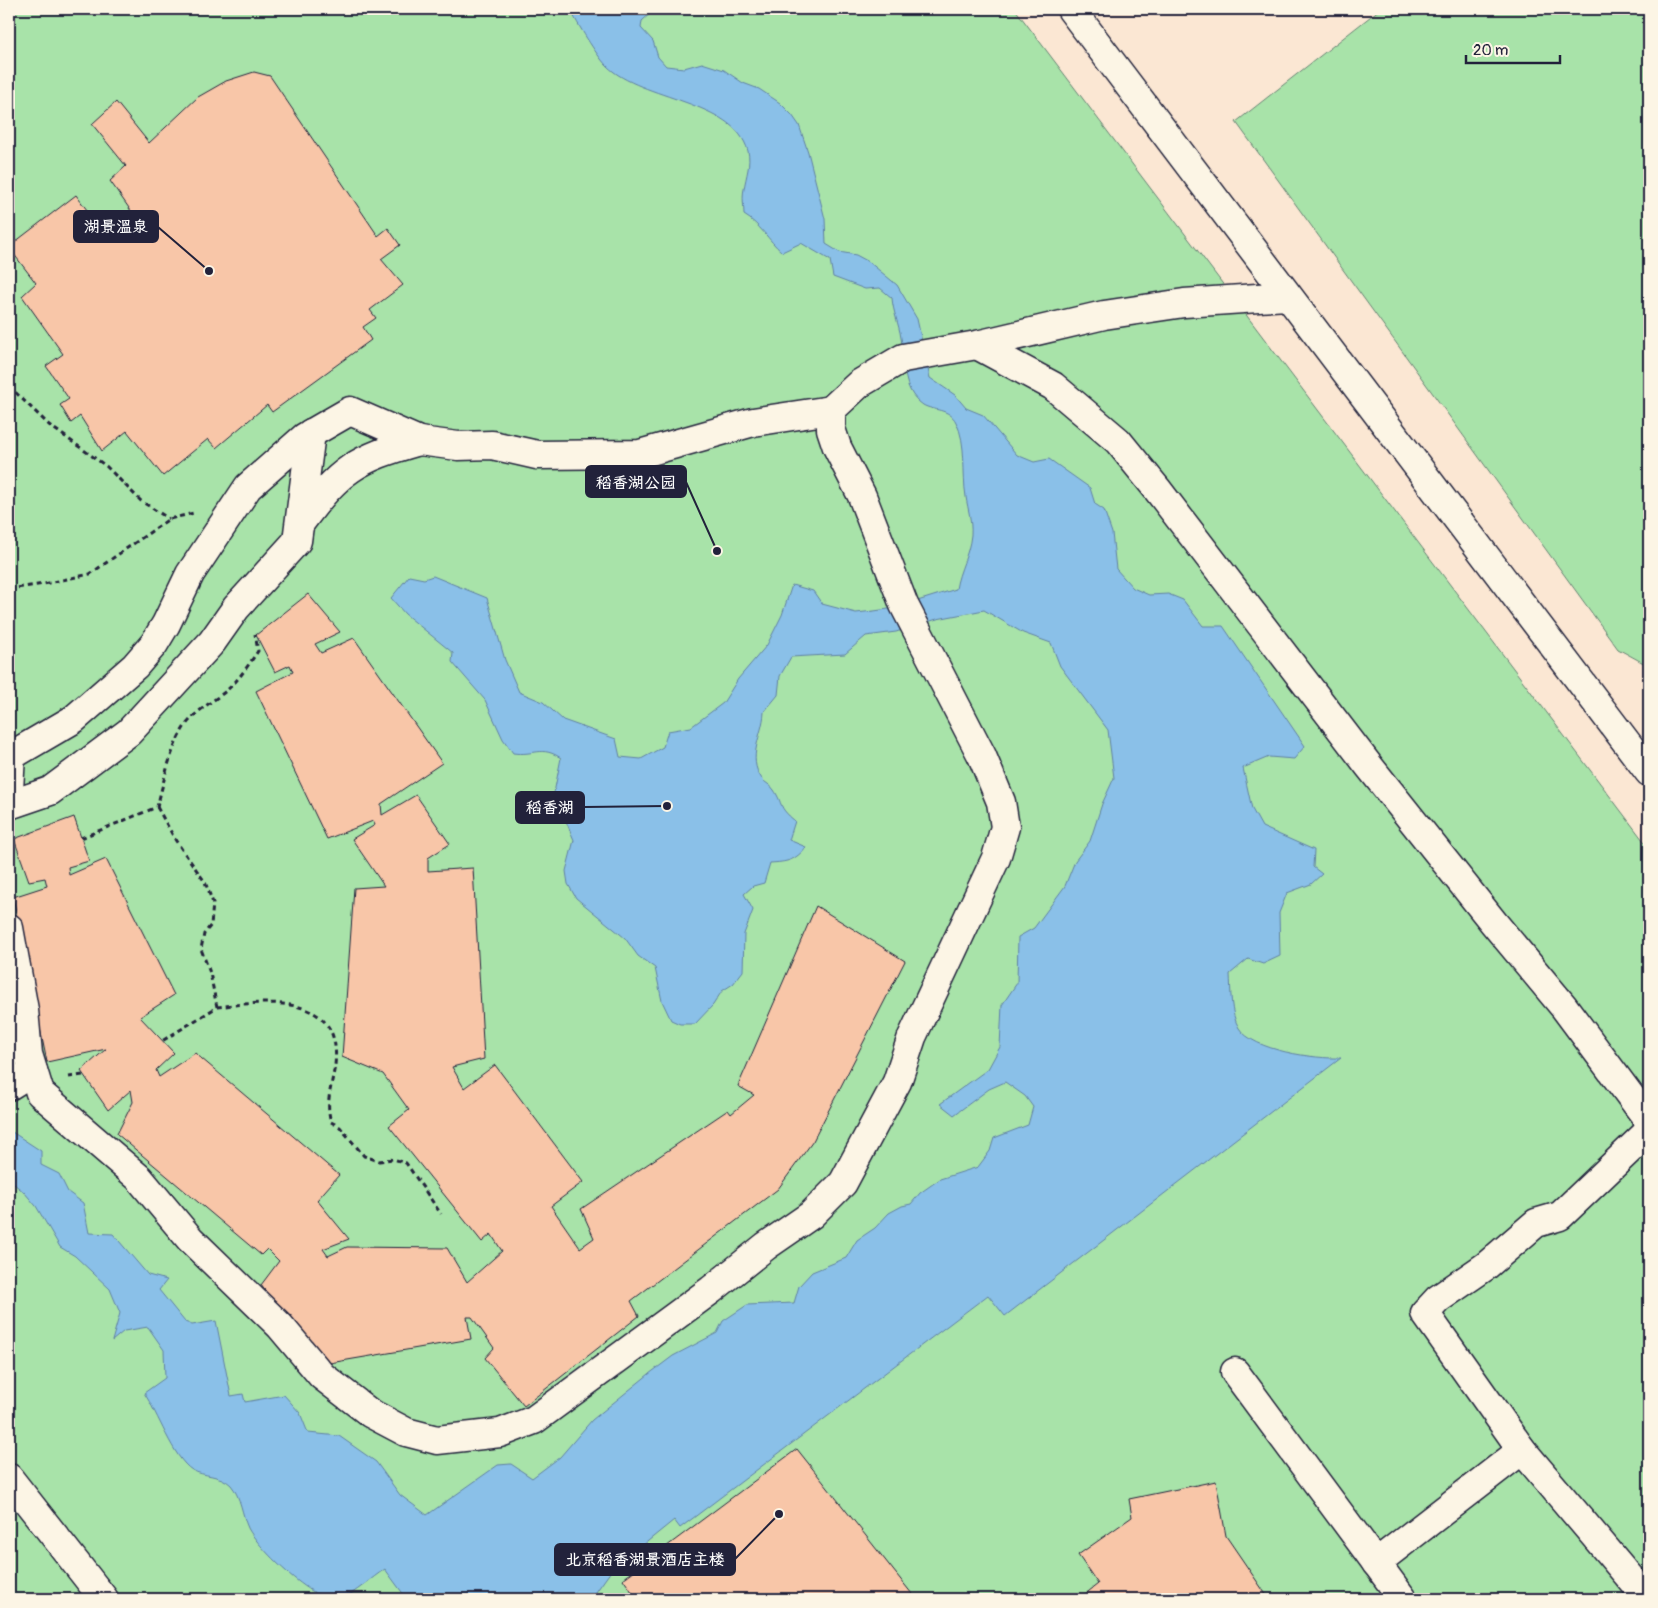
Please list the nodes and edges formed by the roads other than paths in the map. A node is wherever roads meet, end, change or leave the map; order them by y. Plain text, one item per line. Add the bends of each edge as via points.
1 (1071, 9) edge
2 (1288, 296) junction
3 (977, 345) junction
4 (831, 410) junction
5 (311, 433) junction
6 (419, 441) junction
7 (300, 523) junction
8 (10, 756) edge
9 (1649, 772) edge
10 (9, 790) edge
11 (9, 805) edge
12 (9, 930) edge
13 (33, 1071) junction
14 (9, 1086) edge
15 (1649, 1121) edge
16 (1649, 1131) edge
17 (1235, 1372) dead end
18 (1522, 1450) junction
19 (9, 1478) edge
20 (1376, 1563) junction
21 (104, 1599) edge
22 (1403, 1599) edge
23 (1648, 1599) edge

1 - 2 street
2 - 3 street via 1184,303 1104,315
2 - 9 street
3 - 4 street via 913,356 859,384
3 - 15 street via 1053,386 1118,441 1369,766 1564,1007
4 - 6 street via 753,422 640,454 537,455 492,445 458,446
4 - 13 street via 831,429 837,447 862,496 910,616 982,756 1001,802 1005,828 996,858 912,1037 897,1082 843,1183 811,1215 534,1420 500,1433 438,1440 406,1432 370,1413 322,1376 280,1326 190,1239 139,1178 40,1093
5 - 6 street via 350,411
5 - 7 street
5 - 8 street via 248,487 190,574 154,644 135,666 74,719
6 - 7 street via 364,459 343,472 322,493
7 - 11 street via 297,541 236,608 212,642 129,732 50,791
8 - 10 street
12 - 13 street
13 - 14 street
16 - 18 street via 1560,1216 1536,1223 1486,1266 1438,1299 1425,1313
17 - 20 street
18 - 20 street
18 - 23 street
19 - 21 street
20 - 22 street

